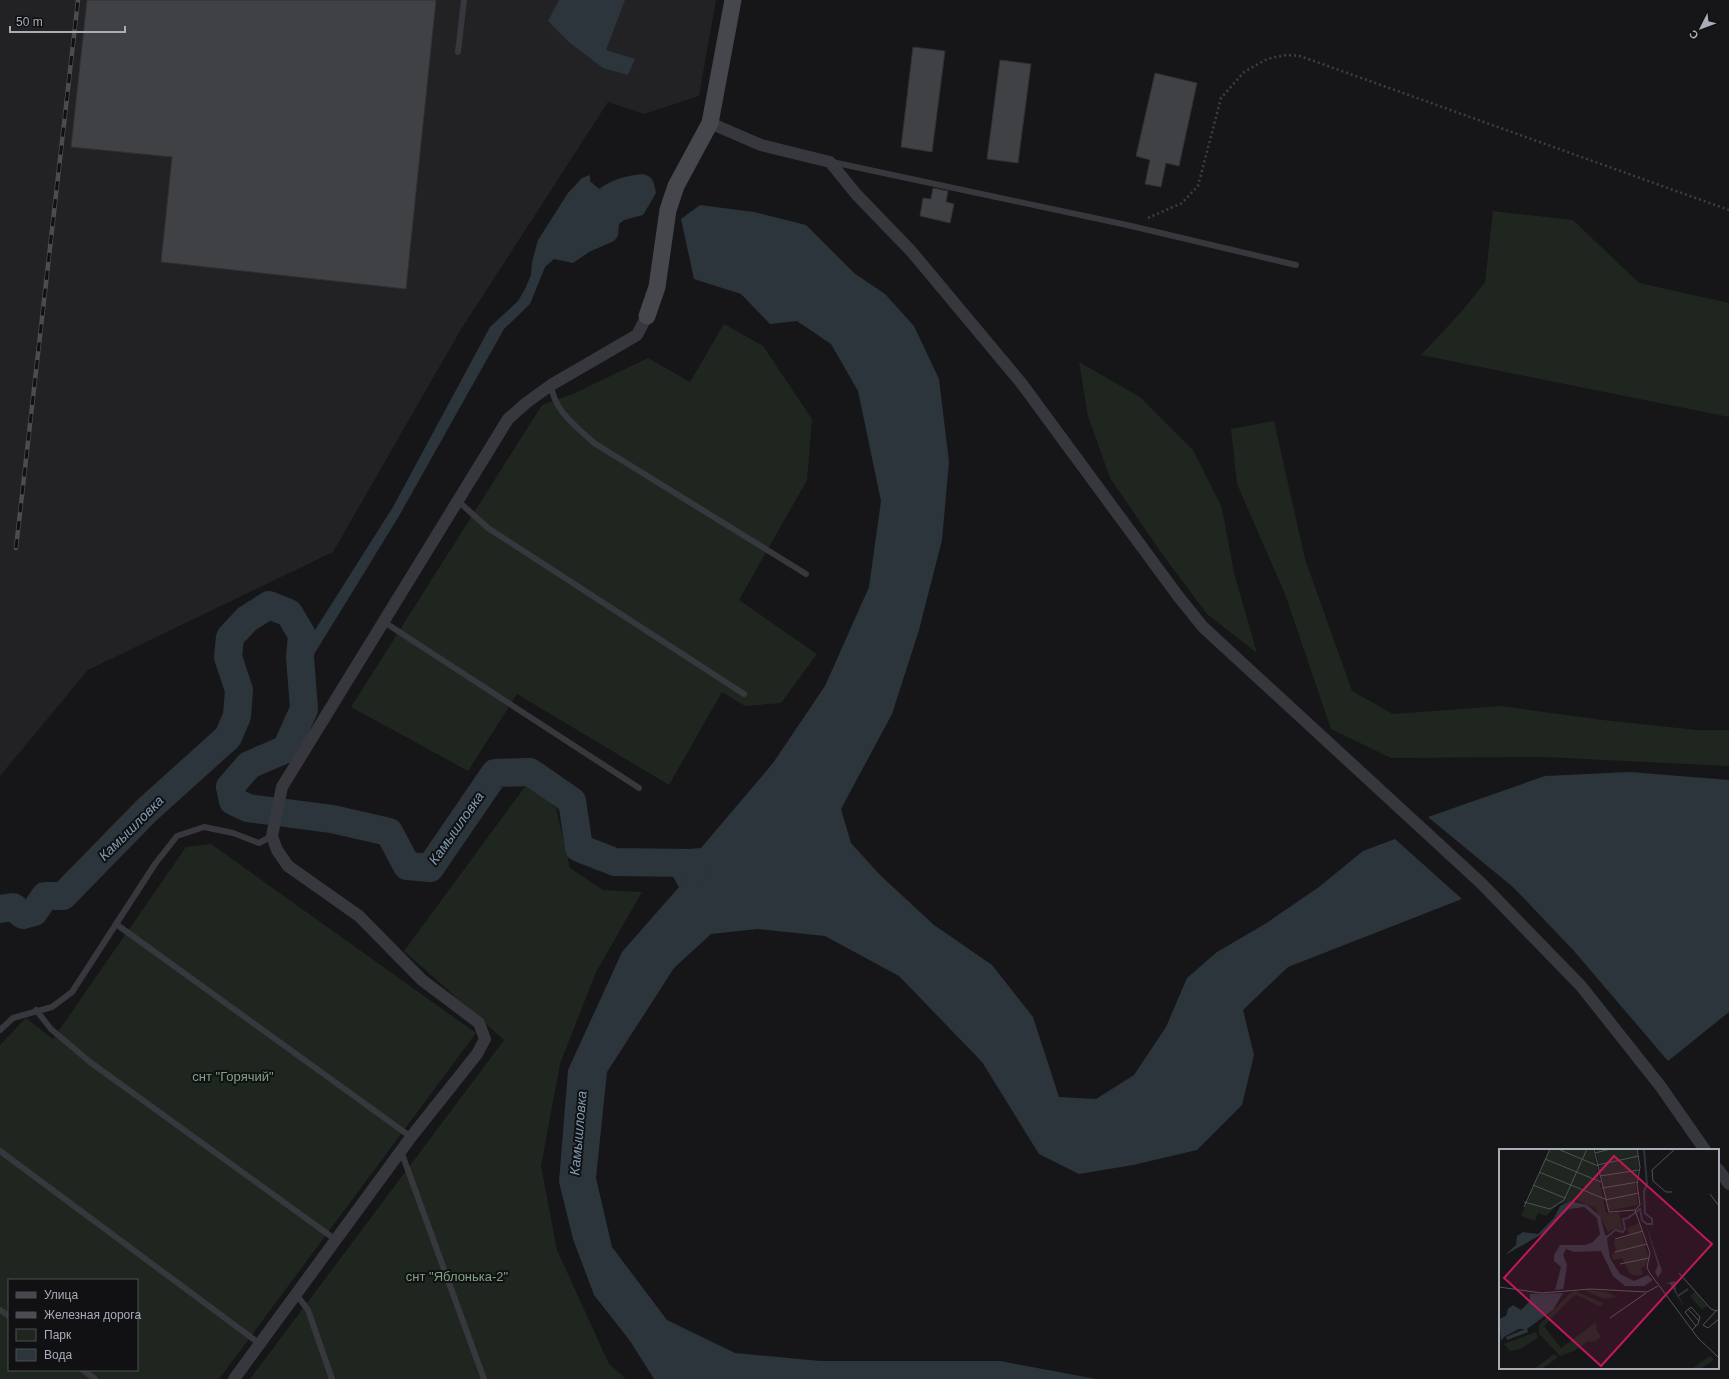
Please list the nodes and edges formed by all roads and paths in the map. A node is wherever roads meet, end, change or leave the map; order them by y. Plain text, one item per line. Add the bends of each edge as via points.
1 (464, 0) edge
2 (733, 0) edge
3 (458, 52) dead end
4 (710, 123) junction
5 (830, 162) junction
6 (1729, 210) edge
7 (1127, 225) junction
8 (1296, 265) dead end
9 (647, 316) joint
10 (551, 385) junction
11 (458, 501) junction
12 (806, 574) dead end
13 (384, 622) junction
14 (744, 694) dead end
15 (639, 788) dead end
16 (272, 836) junction
17 (116, 924) junction
18 (36, 1010) junction
19 (0, 1030) edge
20 (411, 1137) junction
21 (1704, 1149) edge
22 (0, 1151) edge
23 (401, 1151) junction
24 (1719, 1169) edge
25 (1729, 1184) edge
26 (336, 1240) junction
27 (296, 1294) junction
28 (260, 1344) junction
29 (84, 1371) edge
30 (95, 1379) edge
31 (234, 1379) edge
32 (332, 1379) edge
33 (484, 1379) edge

1 - 3 lane
2 - 4 street
4 - 5 street via 762,145
4 - 9 street via 676,186 668,210 658,287
5 - 7 lane
5 - 21 street via 856,194 911,252 1022,384 1178,596 1203,626 1481,883 1581,986 1662,1087
6 - 7 path via 1307,59 1286,55 1267,59 1244,72 1221,98 1198,186 1182,203
7 - 8 lane
9 - 10 street via 637,335
10 - 11 street via 508,419
10 - 12 lane via 553,397 567,419 594,442
11 - 13 street
11 - 14 lane via 488,528
13 - 15 lane
13 - 16 street via 282,787
16 - 17 lane via 259,843 233,833 204,827 177,836 155,864
16 - 20 street via 288,866 359,916 422,980 479,1023 485,1040 477,1054
17 - 18 lane via 72,992 52,1007
17 - 20 lane
18 - 19 lane via 12,1018
18 - 26 lane via 51,1029 90,1062
20 - 23 street
22 - 28 lane
23 - 26 street
23 - 33 lane
24 - 25 street
26 - 27 street
27 - 28 street
27 - 32 lane via 308,1310
28 - 31 street
29 - 30 lane

